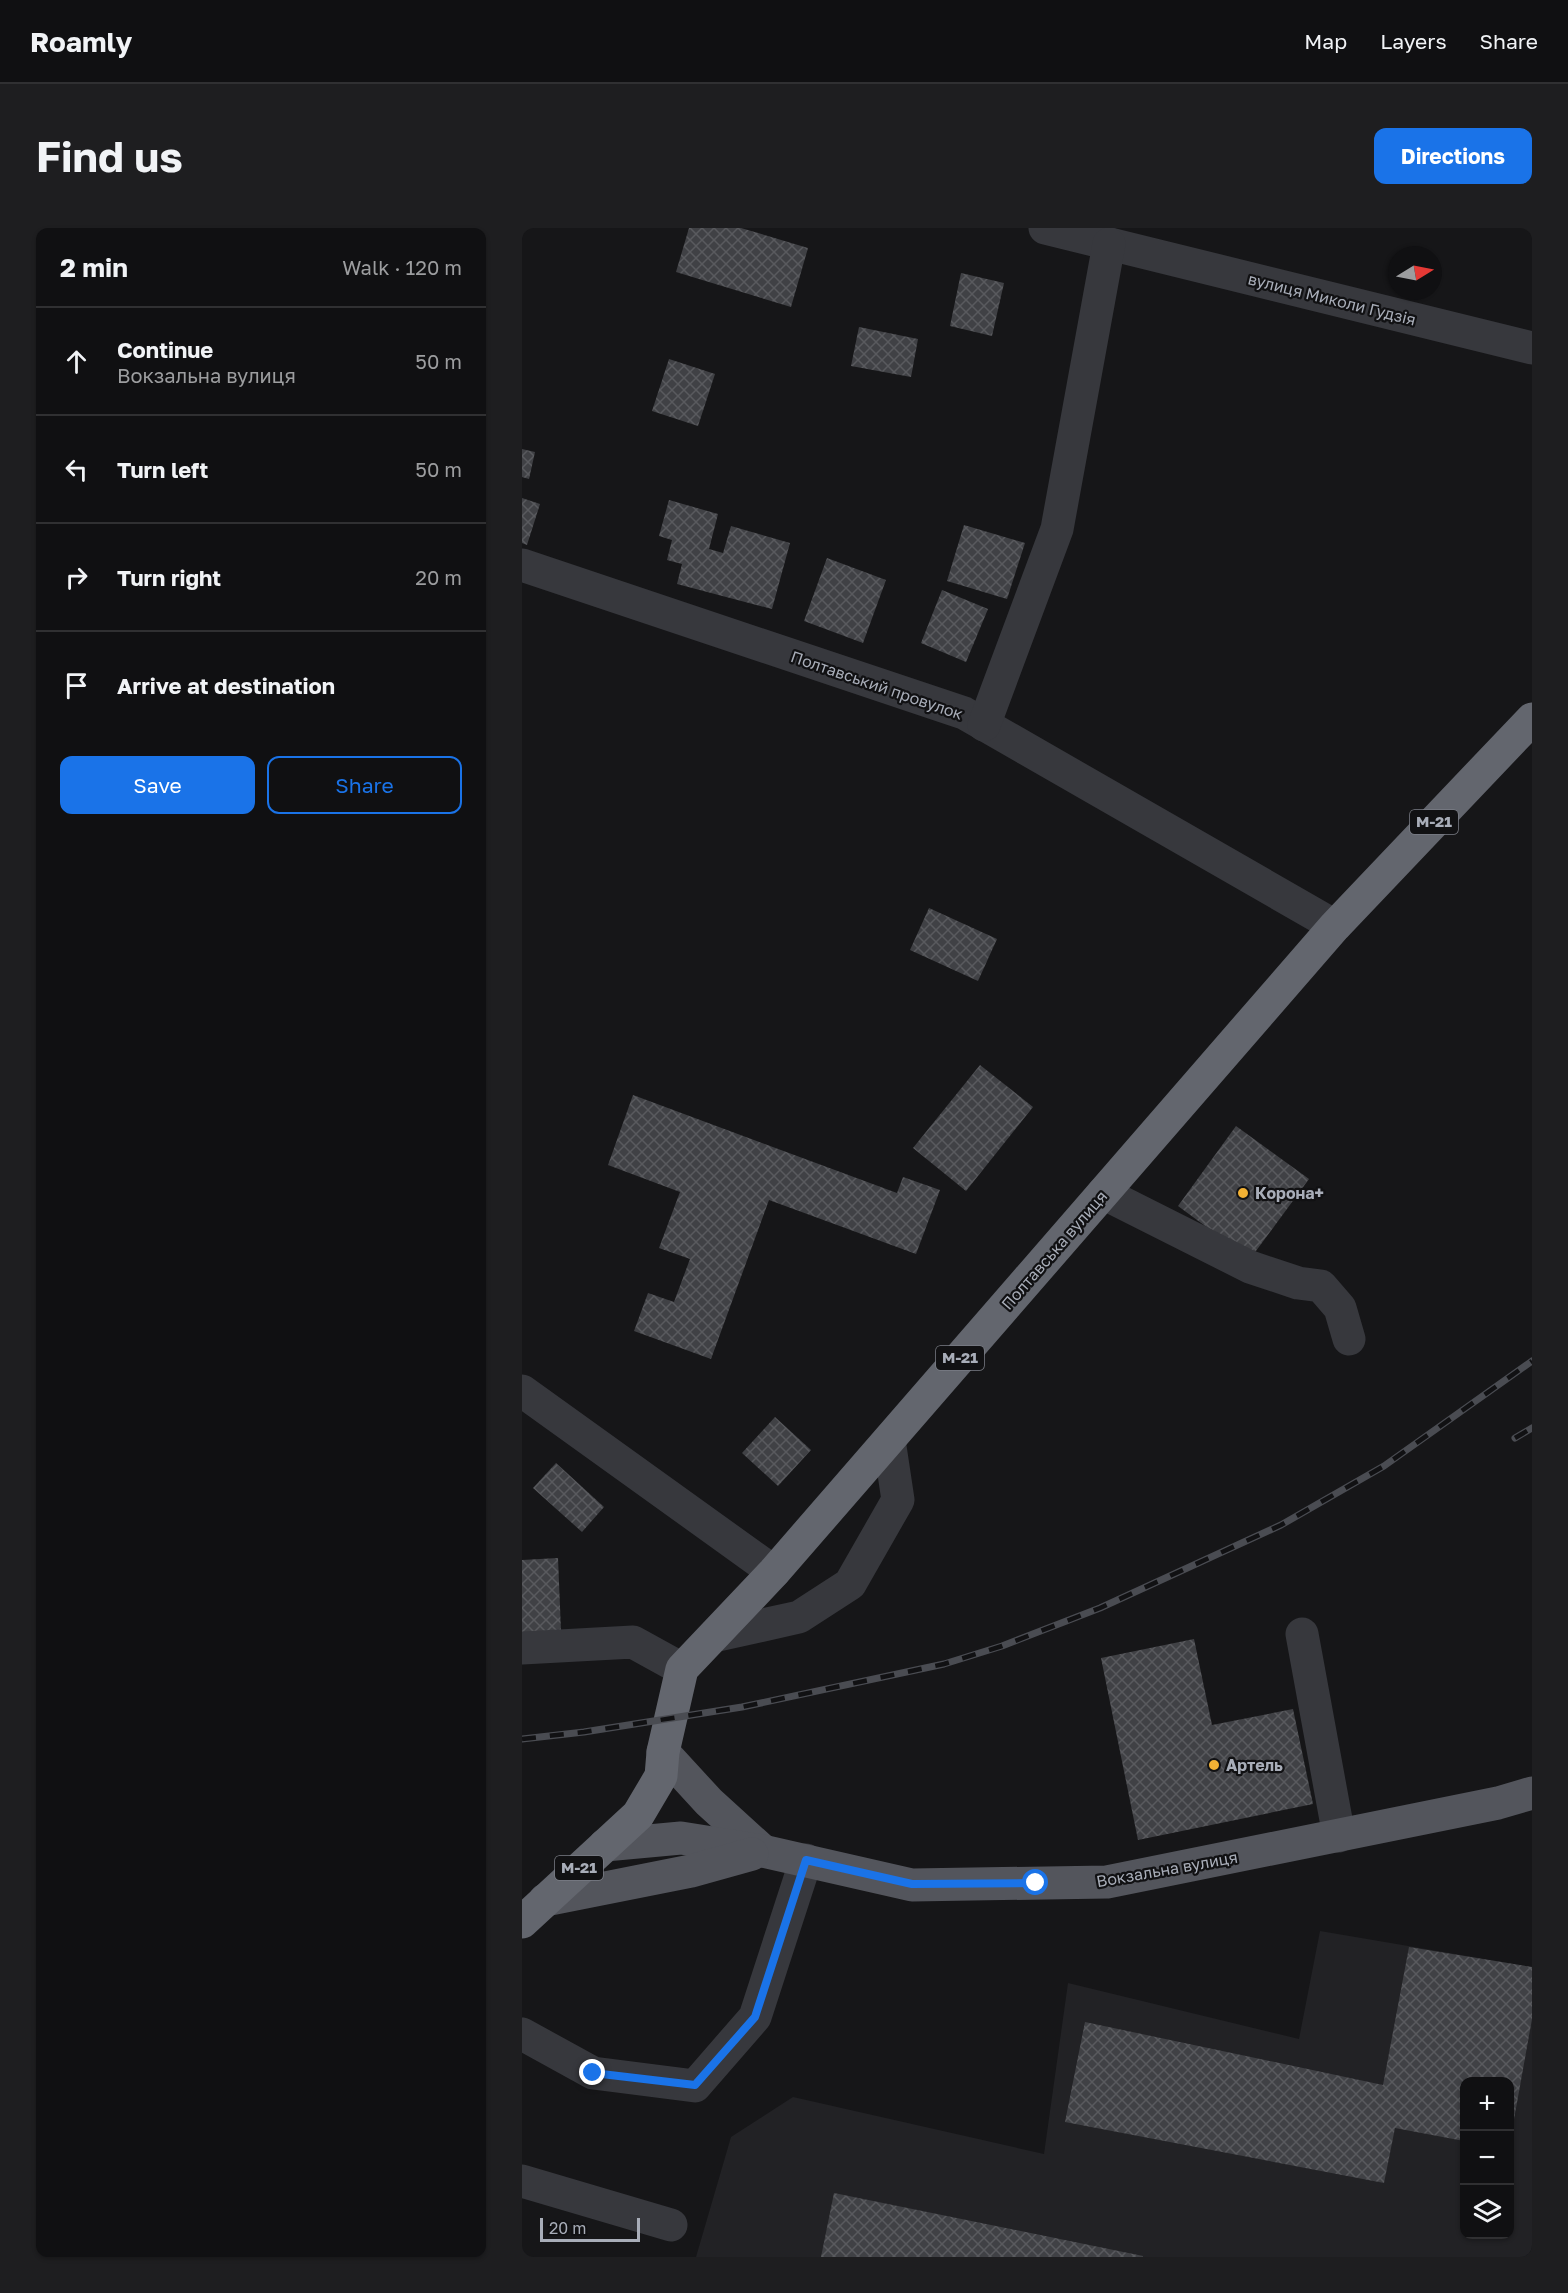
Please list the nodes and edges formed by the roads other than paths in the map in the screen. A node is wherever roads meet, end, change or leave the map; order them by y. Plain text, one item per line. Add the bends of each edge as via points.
1 (1045, 228) edge
2 (1125, 240) edge
3 (1532, 348) edge
4 (522, 565) edge
5 (1532, 719) edge
6 (984, 725) junction
7 (1335, 926) junction
8 (1103, 1193) junction
9 (1349, 1339) dead end
10 (522, 1391) edge
11 (889, 1440) junction
12 (774, 1572) junction
13 (1302, 1634) dead end
14 (714, 1636) junction
15 (522, 1648) edge
16 (682, 1670) junction
17 (663, 1752) junction
18 (1532, 1793) edge
19 (1339, 1836) junction
20 (605, 1845) junction
21 (763, 1851) junction
22 (806, 1860) junction
23 (533, 1911) edge
24 (522, 2034) edge
25 (522, 2181) edge
26 (671, 2225) dead end

1 - 2 street, вулиця Миколи Гудзія
2 - 3 street, вулиця Миколи Гудзія
2 - 6 street via 1057,529
4 - 6 street, Полтавський провулок via 964,713
5 - 7 highway, Полтавська вулиця / М-21
6 - 7 street, Полтавський провулок
7 - 8 highway, Полтавська вулиця / М-21
8 - 9 street via 1250,1267 1298,1283 1321,1286 1340,1308
8 - 11 highway, Полтавська вулиця / М-21
10 - 12 street
11 - 12 highway, Полтавська вулиця / М-21
11 - 14 street via 898,1500 850,1584 799,1617
12 - 14 highway, Полтавська вулиця / М-21
13 - 19 street
14 - 16 highway, Полтавська вулиця / М-21
15 - 16 street via 633,1642
16 - 17 highway, М-21
17 - 20 highway, М-21 via 661,1776 638,1815
17 - 21 main road via 709,1802
18 - 19 main road, Вокзальна вулиця
19 - 22 main road, Вокзальна вулиця via 1107,1882 912,1884
20 - 21 main road, Вокзальна вулиця via 681,1838
20 - 23 highway, М-21
21 - 22 main road, Вокзальна вулиця
21 - 23 main road, Вокзальна вулиця
22 - 24 street via 755,2017 695,2085 593,2073
25 - 26 street

